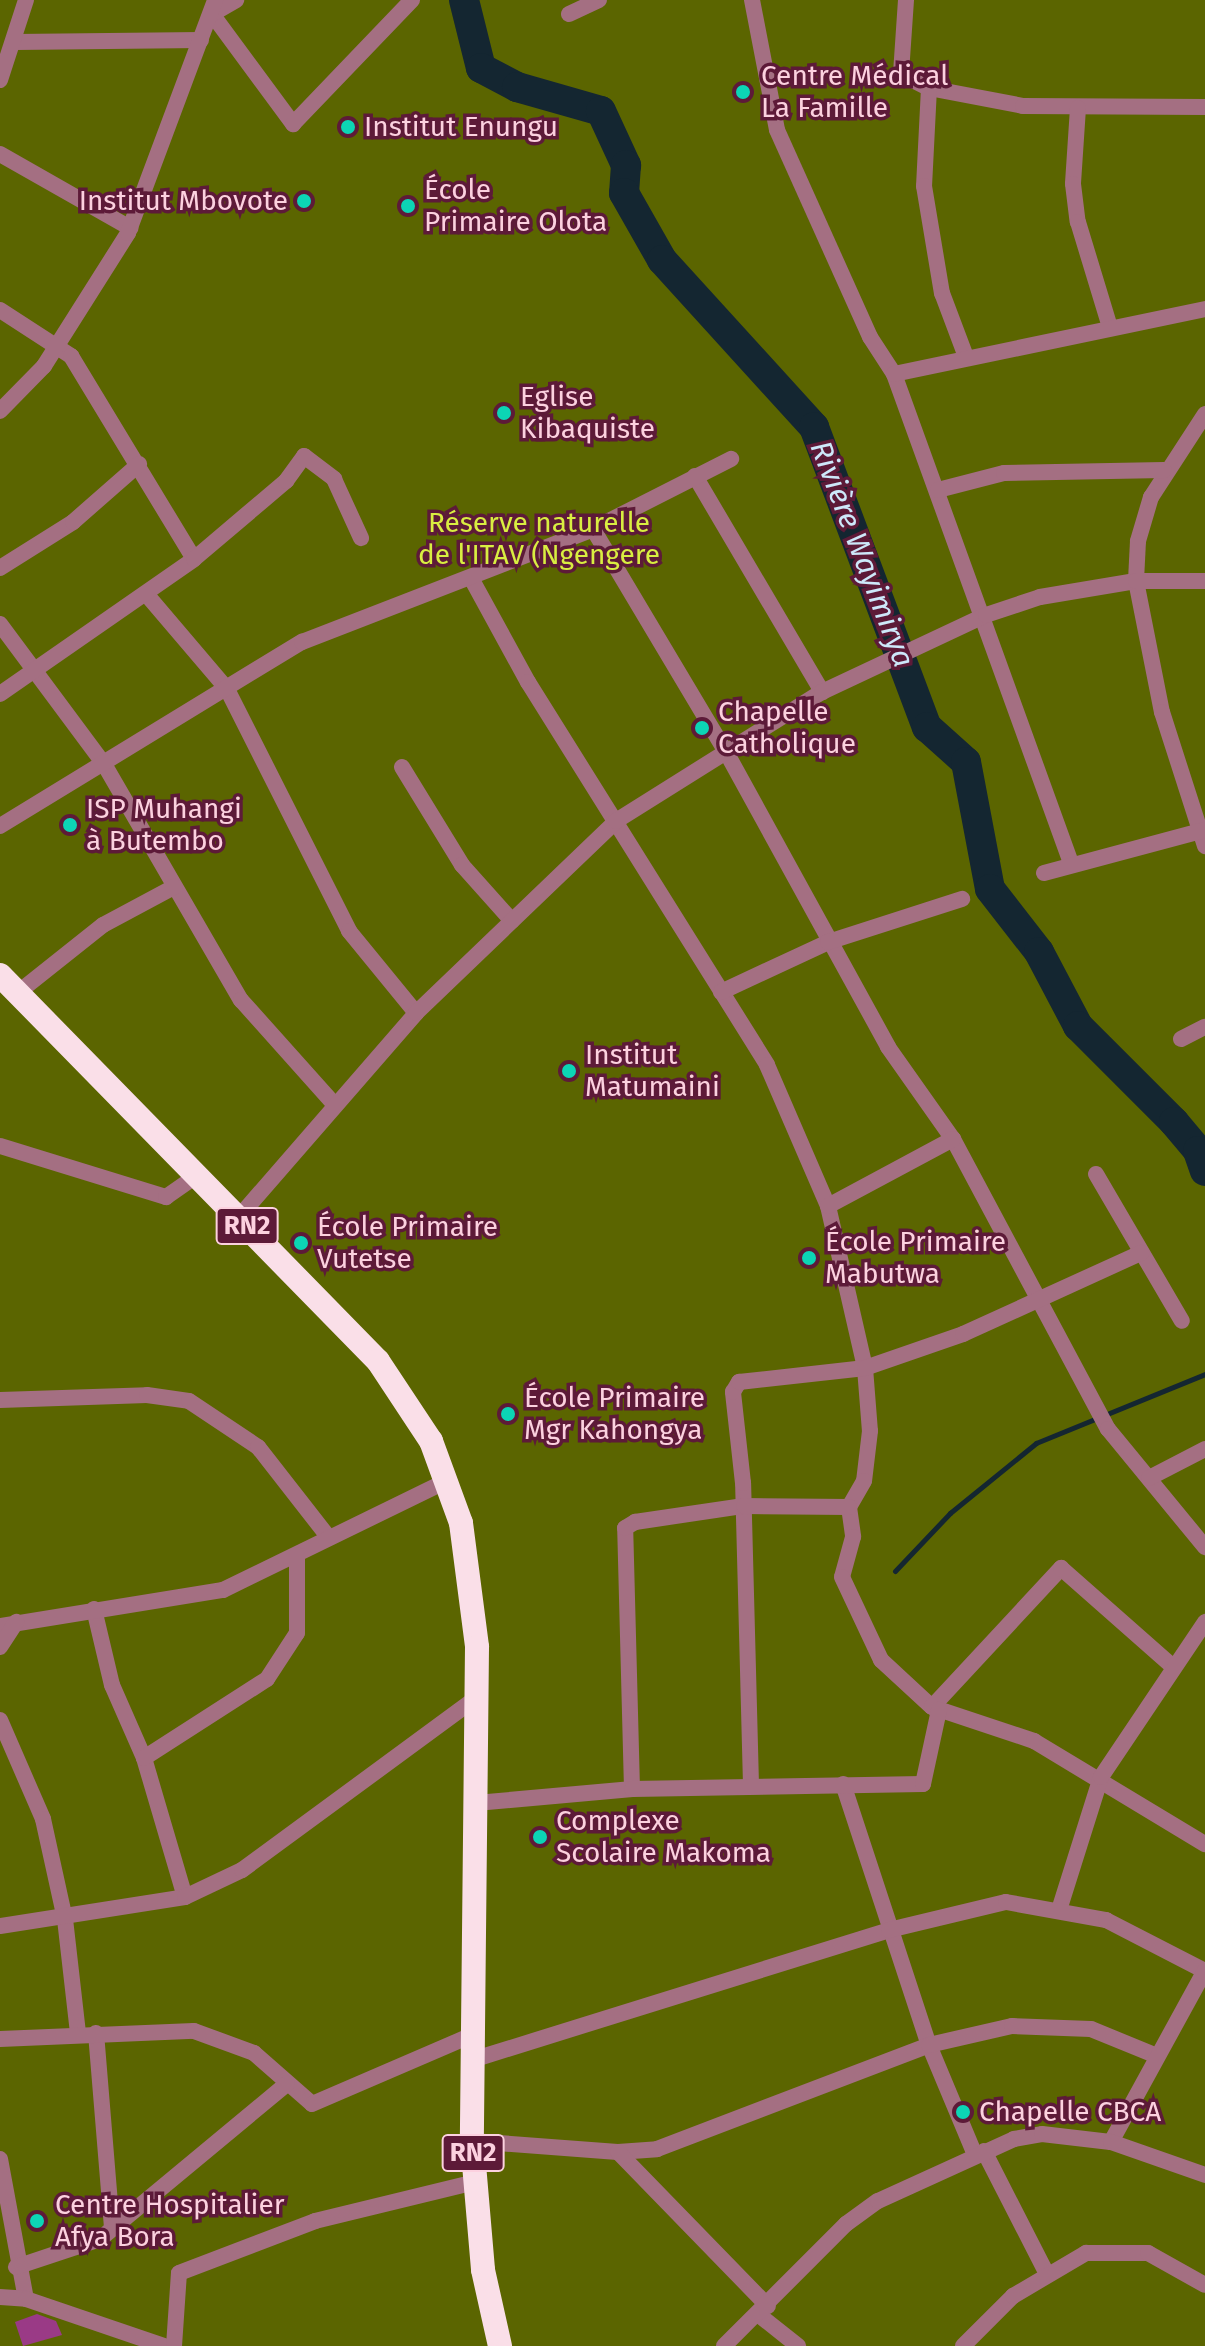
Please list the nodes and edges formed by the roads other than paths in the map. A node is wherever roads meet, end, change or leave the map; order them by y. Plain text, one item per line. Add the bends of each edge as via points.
1 (26, 0) edge
2 (236, 0) edge
3 (412, 0) edge
4 (599, 0) edge
5 (752, 0) edge
6 (906, 0) edge
7 (214, 7) edge
8 (569, 14) dead end
9 (201, 40) junction
10 (15, 42) junction
11 (0, 80) edge
12 (929, 88) junction
13 (1078, 108) junction
14 (1204, 112) edge
15 (0, 154) edge
16 (130, 228) junction
17 (1205, 309) edge
18 (0, 310) edge
19 (1110, 327) junction
20 (57, 346) junction
21 (966, 357) junction
22 (894, 374) junction
23 (0, 411) edge
24 (1205, 414) edge
25 (731, 459) dead end
26 (139, 464) junction
27 (1164, 470) junction
28 (695, 476) junction
29 (938, 490) junction
30 (593, 529) junction
31 (361, 538) dead end
32 (194, 559) junction
33 (0, 568) edge
34 (471, 578) junction
35 (1136, 581) junction
36 (1205, 581) edge
37 (147, 595) junction
38 (986, 615) junction
39 (0, 624) edge
40 (37, 673) junction
41 (227, 689) junction
42 (822, 692) junction
43 (0, 694) edge
44 (725, 750) junction
45 (104, 764) junction
46 (402, 767) dead end
47 (616, 821) junction
48 (0, 826) edge
49 (1203, 836) edge
50 (1071, 863) junction
51 (1044, 873) dead end
52 (174, 887) junction
53 (962, 899) dead end
54 (512, 921) junction
55 (828, 942) junction
56 (0, 975) edge
57 (20, 991) junction
58 (721, 992) junction
59 (416, 1013) junction
60 (1205, 1027) edge
61 (1181, 1039) dead end
62 (334, 1104) junction
63 (953, 1139) junction
64 (0, 1146) edge
65 (1096, 1174) dead end
66 (197, 1175) junction
67 (828, 1206) junction
68 (238, 1218) junction
69 (1141, 1253) junction
70 (1040, 1300) junction
71 (1182, 1321) dead end
72 (865, 1368) junction
73 (0, 1400) edge
74 (1205, 1449) edge
75 (1149, 1478) junction
76 (442, 1483) junction
77 (744, 1506) junction
78 (849, 1507) junction
79 (329, 1538) junction
80 (1205, 1547) edge
81 (297, 1555) junction
82 (94, 1609) junction
83 (1205, 1622) edge
84 (8, 1624) edge
85 (0, 1647) edge
86 (1171, 1665) junction
87 (476, 1698) junction
88 (936, 1709) junction
89 (0, 1720) edge
90 (144, 1758) junction
91 (1101, 1777) junction
92 (843, 1784) junction
93 (751, 1785) junction
94 (632, 1789) junction
95 (476, 1803) junction
96 (1205, 1844) edge
97 (185, 1897) junction
98 (1060, 1907) junction
99 (65, 1919) junction
100 (0, 1926) edge
101 (889, 1930) junction
102 (1205, 1970) edge
103 (78, 2033) junction
104 (96, 2033) junction
105 (472, 2035) junction
106 (0, 2039) edge
107 (929, 2045) junction
108 (1157, 2056) junction
109 (472, 2060) junction
110 (287, 2084) junction
111 (472, 2141) junction
112 (1111, 2142) junction
113 (618, 2152) junction
114 (980, 2153) junction
115 (0, 2159) edge
116 (1205, 2175) edge
117 (475, 2182) junction
118 (112, 2228) junction
119 (16, 2267) junction
120 (1046, 2272) junction
121 (1205, 2285) edge
122 (0, 2297) edge
123 (26, 2299) junction
124 (764, 2310) junction
125 (164, 2346) edge
126 (174, 2346) edge
127 (500, 2346) edge
128 (724, 2346) edge
129 (798, 2346) edge
130 (963, 2346) edge

1 - 10 street
2 - 7 street
3 - 7 street via 293,124
4 - 8 street
5 - 22 street via 777,130 870,337
6 - 12 street via 901,74
7 - 9 street
9 - 10 street
9 - 16 street
10 - 11 street
12 - 13 street via 1023,106
12 - 21 street via 924,186 942,293
13 - 14 street
13 - 19 street via 1076,209
15 - 16 street
16 - 20 street
17 - 19 street
18 - 20 street
19 - 21 street
20 - 23 street
20 - 26 street via 71,356
21 - 22 street
22 - 29 street
24 - 27 street
25 - 28 street
26 - 32 street
26 - 33 street via 73,522
27 - 29 street via 1004,473
27 - 35 street via 1138,541
28 - 30 street
28 - 42 street
29 - 38 street
30 - 34 street
30 - 44 street
31 - 32 street via 334,479 304,456 286,481
32 - 37 street
34 - 41 street via 362,614
34 - 47 street
35 - 36 street
35 - 38 street via 1040,597
35 - 49 street via 1162,712
37 - 40 street
37 - 41 street
38 - 42 street
38 - 50 street via 1049,815
39 - 40 street
40 - 43 street
40 - 45 street
41 - 45 street
41 - 59 street via 349,931
42 - 44 street
44 - 47 street
44 - 55 street
45 - 48 street
45 - 52 street
46 - 54 street via 462,865
47 - 54 street
47 - 58 street
49 - 50 street
50 - 51 street
52 - 57 street via 96,930
52 - 62 street via 241,1000
53 - 55 street
54 - 59 street
55 - 58 street
55 - 63 street via 888,1047
56 - 57 highway, RN2
57 - 66 highway, RN2
58 - 67 street via 767,1065
59 - 62 street
60 - 61 street
62 - 68 street
63 - 67 street
63 - 70 street
64 - 66 street via 166,1197
65 - 69 street
66 - 68 highway, RN2
67 - 72 street
68 - 76 highway, RN2 via 378,1361 431,1441
69 - 70 street
69 - 71 street
70 - 72 street
70 - 75 street via 1108,1429
72 - 77 street via 739,1382 733,1392
72 - 78 street via 870,1431 864,1481
73 - 79 street via 147,1395 189,1401 258,1447
74 - 75 street
75 - 80 street
76 - 79 street
76 - 87 highway, RN2 via 469,1559
77 - 78 street
77 - 93 street
77 - 94 street via 635,1522 625,1528
78 - 88 street via 853,1537 842,1577 881,1660
79 - 81 street
81 - 82 street via 223,1590 161,1604
81 - 90 street via 297,1633 267,1679
82 - 84 street
82 - 90 street via 112,1685
83 - 86 street
84 - 85 street
86 - 88 street via 1061,1568
86 - 91 street
87 - 95 highway, RN2
87 - 97 street via 242,1870
88 - 91 street via 1034,1741
88 - 92 street via 923,1784
89 - 99 street via 43,1819
90 - 97 street
91 - 96 street
91 - 98 street
92 - 93 street
92 - 101 street
93 - 94 street
94 - 95 street
95 - 105 highway, RN2
97 - 99 street
98 - 101 street via 1006,1902
98 - 102 street via 1140,1932
99 - 100 street
99 - 103 street
101 - 107 street
101 - 109 street
102 - 108 street
103 - 104 street
103 - 106 street
104 - 110 street via 194,2031 254,2053
104 - 118 street
105 - 109 highway, RN2
105 - 110 street via 312,2104
107 - 108 street via 971,2032 1052,2024 1091,2029
107 - 113 street via 756,2115 657,2149
107 - 114 street
108 - 112 street
109 - 111 highway, RN2
110 - 118 street
111 - 113 street
111 - 117 highway, RN2
112 - 114 street via 1042,2134
112 - 116 street
113 - 124 street
114 - 120 street
114 - 124 street via 911,2183 846,2224
115 - 119 street
117 - 126 street via 315,2221 179,2273
117 - 127 highway, RN2 via 483,2270
118 - 119 street via 74,2253
119 - 123 street
120 - 121 street via 1086,2253 1113,2250 1148,2253
120 - 130 street
122 - 123 street
123 - 125 street
124 - 128 street
124 - 129 street

